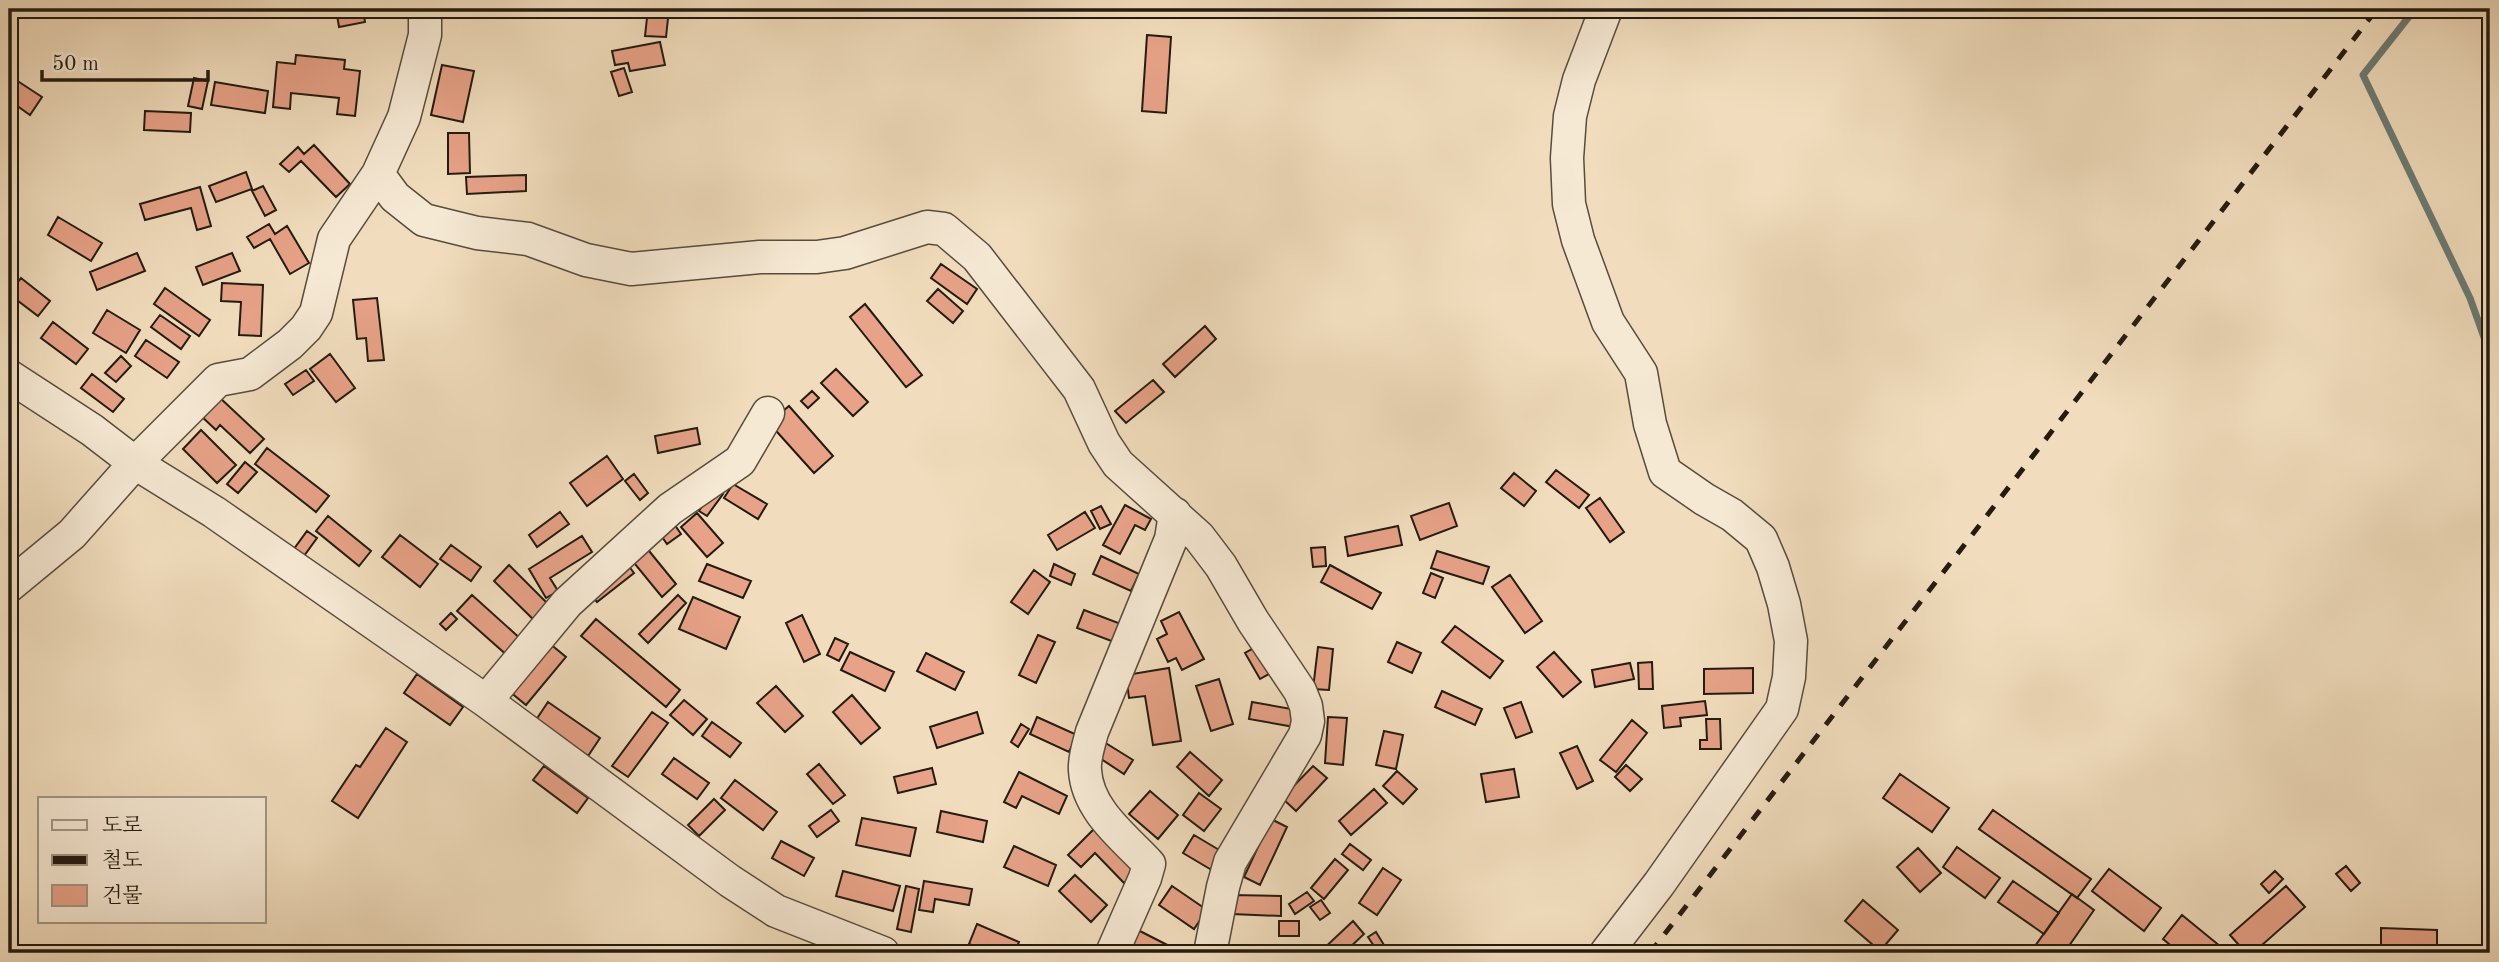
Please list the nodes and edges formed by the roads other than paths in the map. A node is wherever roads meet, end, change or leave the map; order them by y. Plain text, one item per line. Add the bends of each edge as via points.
1 (425, 9) edge
2 (1606, 9) edge
3 (378, 174) junction
4 (9, 376) edge
5 (768, 414) dead end
6 (135, 463) junction
7 (1175, 514) junction
8 (9, 586) edge
9 (486, 701) junction
10 (883, 953) edge
11 (1112, 953) edge
12 (1210, 953) edge
13 (1606, 953) edge

1 - 3 street via 425,35 404,117
2 - 13 street via 1578,80 1570,116 1569,204 1578,240 1608,322 1641,373 1665,472 1761,539 1784,604 1791,641 1782,709
3 - 6 street via 334,239 316,313 306,328 250,374 218,380
3 - 7 street via 395,197 424,220 528,239 586,260 631,269 760,257 817,257 845,253 927,227 944,229 977,257 1062,366 1118,464
4 - 6 street
5 - 9 street via 740,461 670,509 567,603
6 - 8 street via 72,534
6 - 9 street via 214,512
7 - 11 street via 1171,539 1087,750 1085,770 1099,812 1149,864
7 - 12 street via 1221,566 1300,691 1308,721 1305,735 1230,862
9 - 10 street via 776,911

